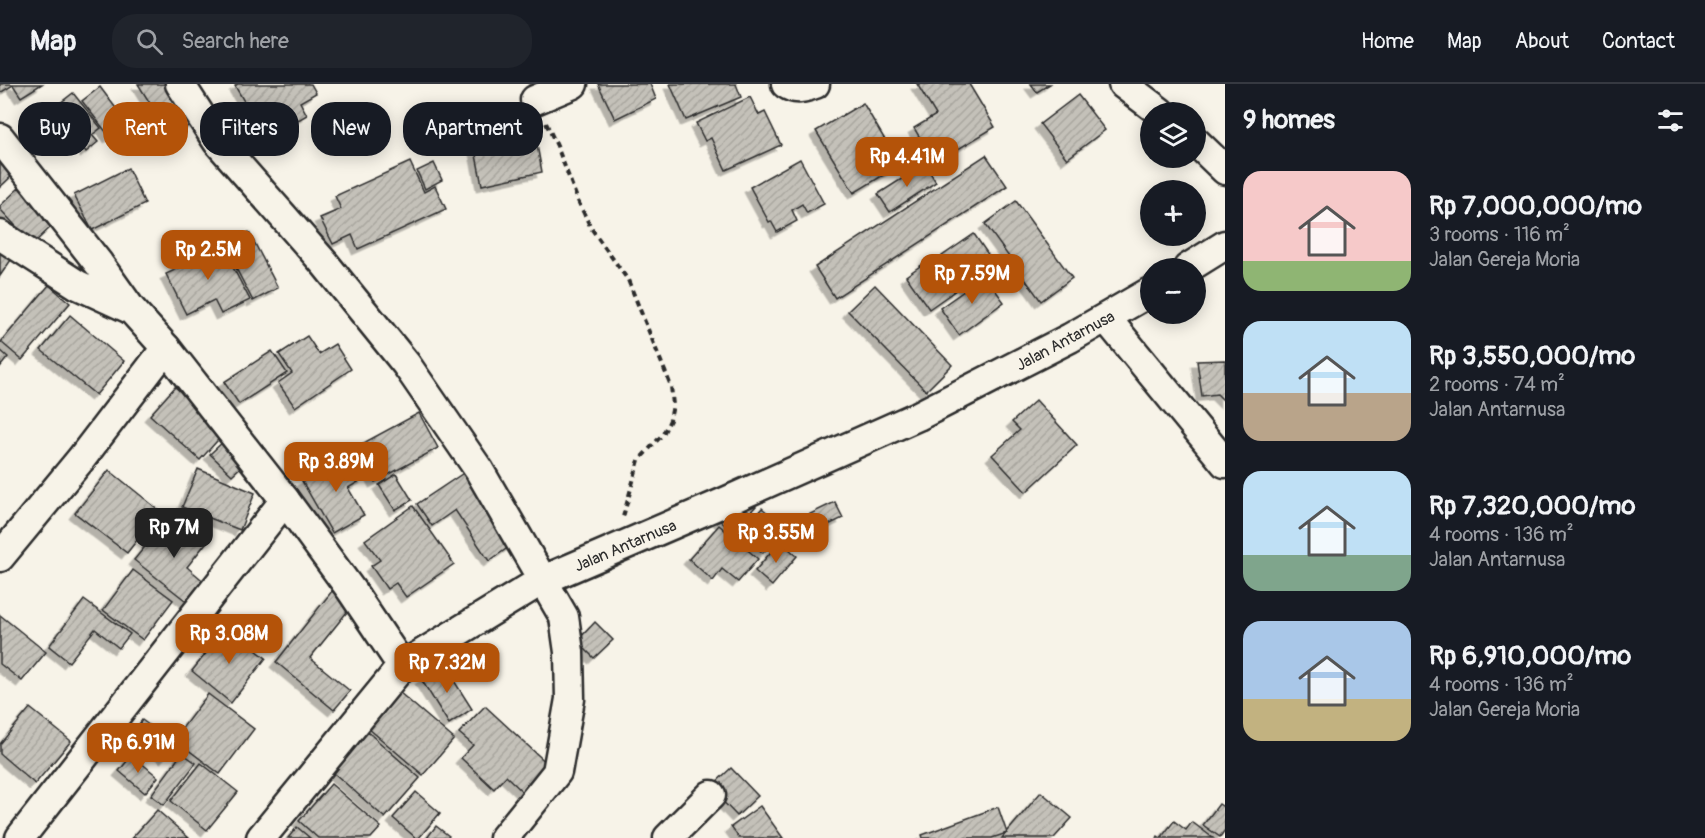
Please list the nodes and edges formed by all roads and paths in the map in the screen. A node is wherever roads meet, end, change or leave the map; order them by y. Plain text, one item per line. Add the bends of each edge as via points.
1 (180, 84) edge
2 (573, 84) edge
3 (786, 84) edge
4 (815, 84) edge
5 (1123, 84) edge
6 (536, 100) joint
7 (1147, 102) edge
8 (0, 138) edge
9 (1206, 152) edge
10 (1225, 171) edge
11 (0, 235) edge
12 (1225, 245) edge
13 (1204, 258) edge
14 (1140, 298) edge
15 (131, 309) junction
16 (1107, 318) junction
17 (166, 348) junction
18 (1225, 464) edge
19 (285, 500) junction
20 (618, 524) dead end
21 (0, 557) edge
22 (541, 580) junction
23 (402, 666) junction
24 (711, 795) dead end
25 (20, 838) edge
26 (261, 838) edge
27 (504, 838) edge
28 (668, 838) edge

1 - 22 street via 217,141 406,364 479,470
2 - 6 street
3 - 4 street via 792,88
5 - 7 street
6 - 20 path via 591,228 628,280 671,386 673,405 669,420 663,434 639,460
8 - 15 street
9 - 10 street
11 - 15 street via 78,285
12 - 13 street
14 - 16 street, Jalan Antarnusa
15 - 17 street
16 - 18 street
16 - 22 street, Jalan Antarnusa via 918,416
17 - 19 street
17 - 21 street
19 - 23 street
19 - 25 street
22 - 23 street, Jalan Antarnusa
22 - 27 street via 564,617 570,699 557,772
23 - 26 street, Jalan Antarnusa
24 - 28 street

